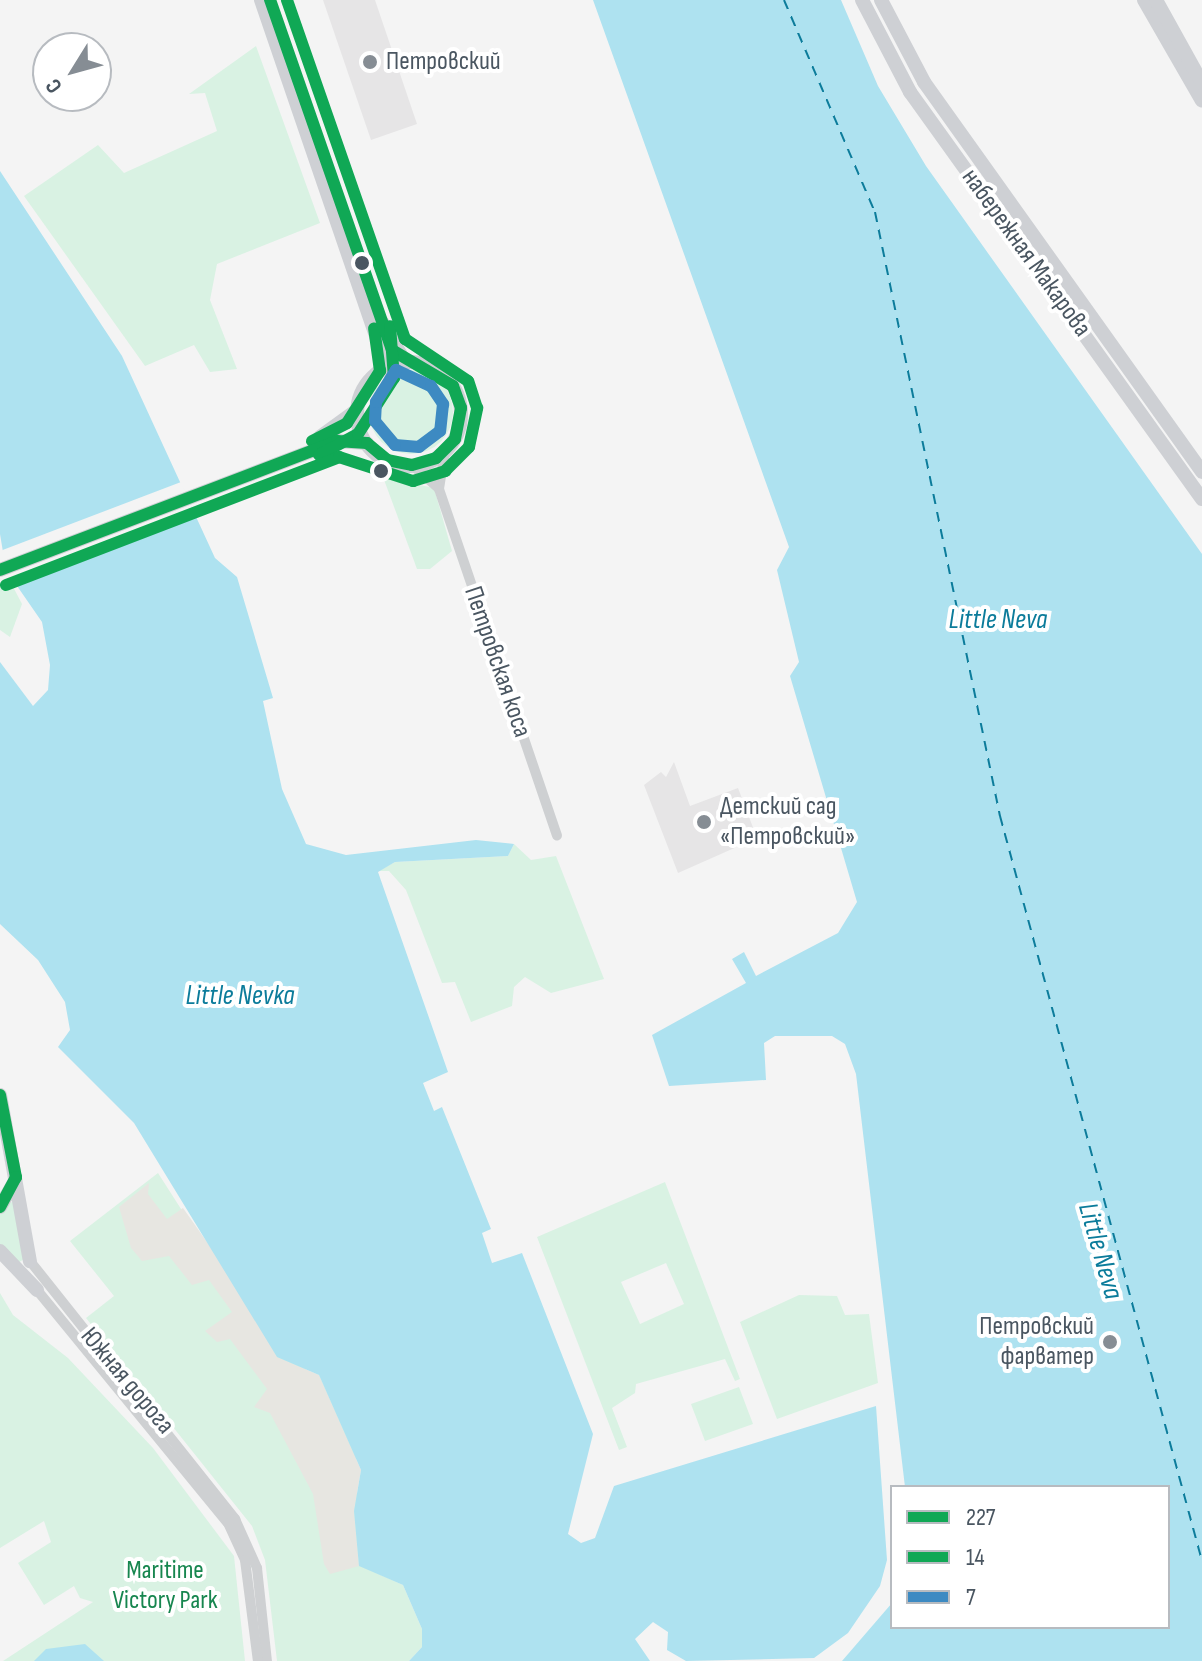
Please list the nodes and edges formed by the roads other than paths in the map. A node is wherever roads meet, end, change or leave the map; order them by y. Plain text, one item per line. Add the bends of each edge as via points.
1 (261, 0) edge
2 (270, 0) edge
3 (862, 0) edge
4 (881, 0) edge
5 (1144, 0) edge
6 (1156, 0) edge
7 (1202, 83) edge
8 (1202, 101) edge
9 (405, 362) junction
10 (380, 371) junction
11 (357, 410) junction
12 (367, 443) junction
13 (445, 451) junction
14 (412, 465) junction
15 (1202, 472) edge
16 (439, 489) junction
17 (186, 494) junction
18 (1202, 499) edge
19 (0, 560) edge
20 (0, 570) edge
21 (557, 835) dead end
22 (0, 1095) edge
23 (0, 1150) edge
24 (15, 1170) junction
25 (0, 1207) edge
26 (0, 1251) edge
27 (30, 1261) joint
28 (37, 1290) joint
29 (258, 1661) edge
30 (267, 1661) edge

1 - 10 street via 382,353
2 - 9 street via 392,350
3 - 18 street, набережная Макарова via 890,59
4 - 15 street, набережная Макарова via 906,50
5 - 8 street
6 - 7 street
9 - 10 street
9 - 13 street via 436,369 457,393 460,424
10 - 11 street
11 - 12 street
11 - 17 street via 340,430
12 - 14 street via 387,460
12 - 17 street via 337,441
13 - 14 street
13 - 16 street, Петровская коса
14 - 16 street, Петровская коса
16 - 21 street, Петровская коса
17 - 19 street
17 - 20 street
22 - 24 street, Южная дорога
23 - 24 street
24 - 25 street
24 - 27 street, Южная дорога
26 - 28 street
27 - 30 street, Южная дорога via 235,1519 257,1568
28 - 29 street, Южная дорога via 228,1523 245,1560

